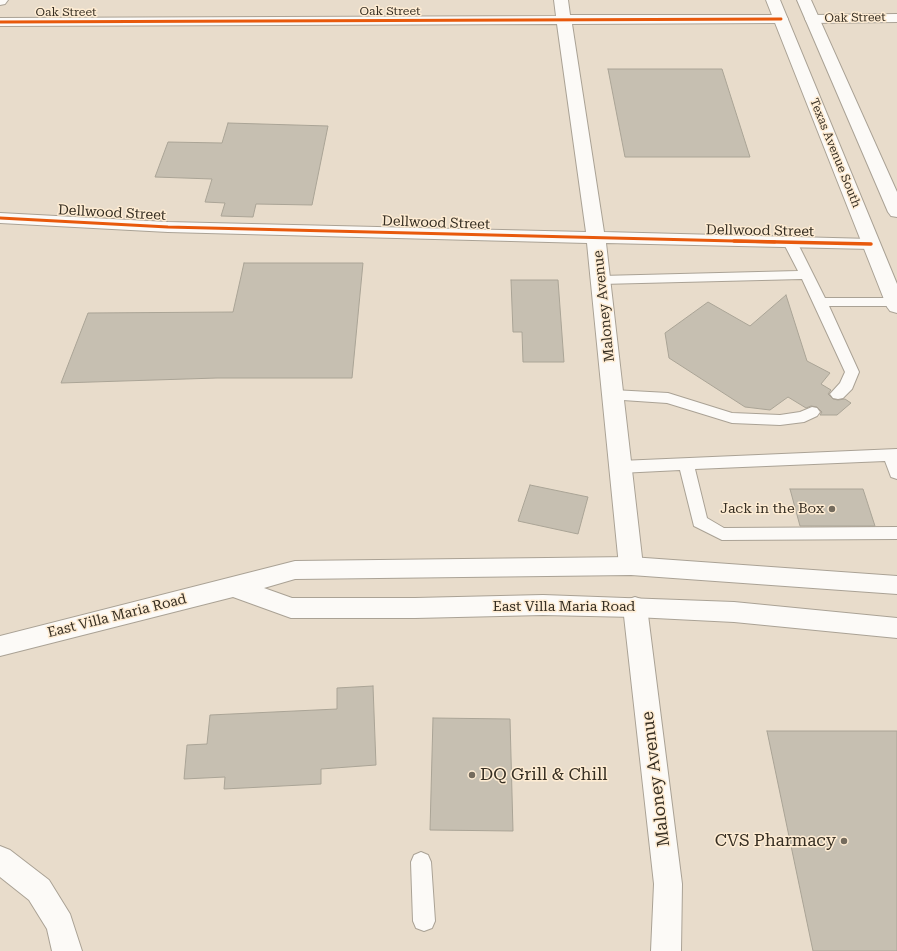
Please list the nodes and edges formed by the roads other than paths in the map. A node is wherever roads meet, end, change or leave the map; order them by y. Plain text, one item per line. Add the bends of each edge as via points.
1 (561, 0) edge
2 (773, 0) edge
3 (804, 0) edge
4 (897, 18) edge
5 (781, 19) junction
6 (812, 19) junction
7 (565, 20) junction
8 (0, 22) edge
9 (897, 212) edge
10 (0, 218) edge
11 (596, 238) junction
12 (790, 242) junction
13 (871, 244) junction
14 (806, 275) junction
15 (601, 280) junction
16 (820, 302) junction
17 (896, 304) edge
18 (838, 394) dead end
19 (613, 395) junction
20 (812, 412) dead end
21 (893, 455) edge
22 (686, 464) junction
23 (620, 467) junction
24 (897, 472) edge
25 (897, 533) edge
26 (631, 566) junction
27 (897, 586) edge
28 (234, 587) junction
29 (636, 607) junction
30 (897, 628) edge
31 (0, 646) edge
32 (0, 859) edge
33 (421, 862) dead end
34 (424, 921) dead end
35 (63, 937) edge
36 (666, 951) edge

1 - 7 street, Maloney Avenue
2 - 5 street, Texas Avenue South
3 - 6 street
4 - 6 street, Oak Street
5 - 7 street, Oak Street
5 - 13 street, Texas Avenue South
6 - 9 street
7 - 8 street, Oak Street
7 - 11 street, Maloney Avenue
10 - 11 street, Dellwood Street via 168,227
11 - 12 street, Dellwood Street
11 - 15 street, Maloney Avenue
12 - 13 street, Dellwood Street
12 - 14 lane
13 - 17 street, Texas Avenue South
14 - 15 lane
14 - 16 lane
15 - 19 street, Maloney Avenue
16 - 17 lane
16 - 18 lane via 852,372 847,384
19 - 20 lane via 668,398 732,418 780,420 804,417
19 - 23 street, Maloney Avenue
21 - 22 lane
21 - 24 lane
22 - 23 lane
22 - 25 lane via 700,522 722,534
23 - 26 street, Maloney Avenue
26 - 27 street, East Villa Maria Road
26 - 28 street, East Villa Maria Road via 295,570
28 - 29 street, East Villa Maria Road via 291,608 543,605
28 - 31 street, East Villa Maria Road
29 - 30 street, East Villa Maria Road via 734,612
29 - 36 street, Maloney Avenue via 668,884
32 - 35 street via 39,890
33 - 34 lane

